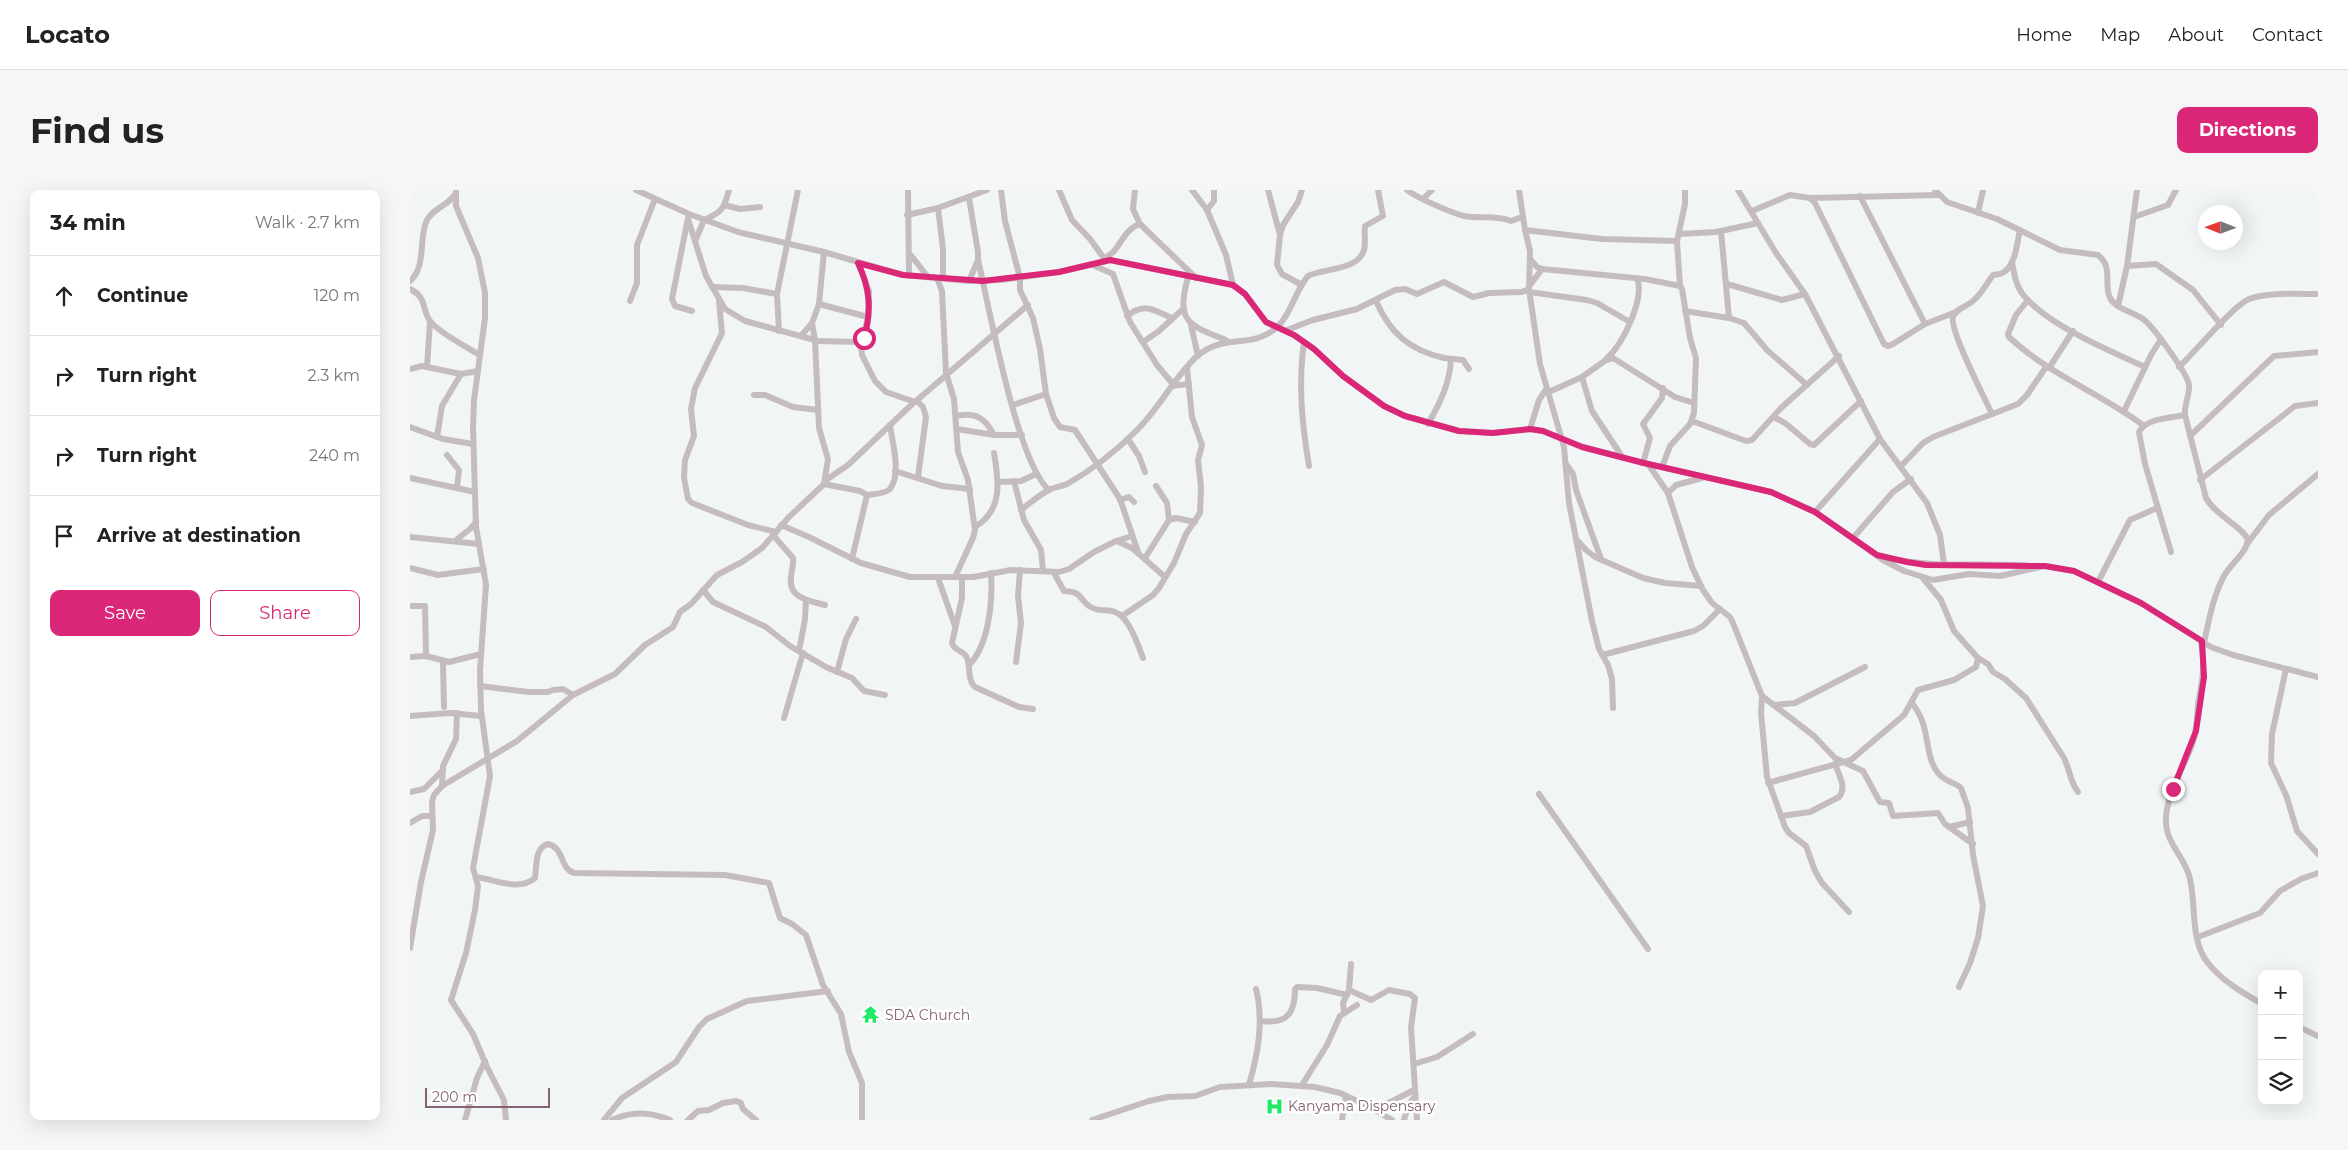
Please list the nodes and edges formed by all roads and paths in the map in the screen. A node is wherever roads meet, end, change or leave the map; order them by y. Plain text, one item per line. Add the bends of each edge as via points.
1 (729, 190) edge
2 (798, 190) edge
3 (908, 190) edge
4 (1001, 190) edge
5 (1059, 190) edge
6 (1135, 190) edge
7 (1192, 190) edge
8 (1214, 190) edge
9 (1268, 190) edge
10 (1302, 190) edge
11 (1378, 190) edge
12 (1407, 190) edge
13 (1432, 190) edge
14 (1519, 190) edge
15 (1685, 190) edge
16 (1738, 190) edge
17 (1983, 190) edge
18 (2136, 190) edge
19 (2176, 190) edge
20 (638, 191) edge
21 (982, 191) edge
22 (456, 192) edge
23 (1789, 193) edge
24 (1937, 193) edge
25 (1860, 196) junction
26 (969, 198) junction
27 (1424, 198) junction
28 (1810, 198) junction
29 (655, 199) junction
30 (724, 205) junction
31 (760, 207) dead end
32 (938, 208) junction
33 (1206, 210) junction
34 (1752, 211) junction
35 (1978, 213) junction
36 (719, 214) junction
37 (907, 214) junction
38 (688, 217) junction
39 (1522, 217) junction
40 (2134, 218) junction
41 (704, 220) junction
42 (1758, 223) junction
43 (1140, 224) junction
44 (723, 227) junction
45 (1524, 230) junction
46 (2020, 230) junction
47 (1721, 231) junction
48 (1679, 234) junction
49 (1280, 235) junction
50 (696, 239) junction
51 (1677, 241) junction
52 (787, 243) junction
53 (824, 252) junction
54 (909, 253) junction
55 (1530, 259) junction
56 (978, 260) junction
57 (1105, 260) junction
58 (2012, 262) junction
59 (858, 263) junction
60 (1092, 264) junction
61 (2127, 266) junction
62 (1542, 269) junction
63 (909, 276) junction
64 (928, 277) junction
65 (1188, 277) junction
66 (942, 278) junction
67 (1020, 278) junction
68 (1196, 278) junction
69 (410, 281) edge
70 (969, 281) junction
71 (983, 281) junction
72 (1638, 282) junction
73 (1727, 284) junction
74 (1233, 285) junction
75 (1302, 285) junction
76 (1680, 286) junction
77 (712, 287) junction
78 (410, 288) edge
79 (1528, 291) junction
80 (776, 294) junction
81 (1806, 294) junction
82 (2318, 294) edge
83 (2028, 300) junction
84 (630, 301) dead end
85 (1376, 301) junction
86 (719, 302) junction
87 (819, 304) junction
88 (1028, 306) junction
89 (2118, 306) junction
90 (1184, 308) junction
91 (692, 311) dead end
92 (1685, 311) junction
93 (1956, 312) junction
94 (1128, 316) junction
95 (868, 318) junction
96 (1172, 318) junction
97 (1729, 318) junction
98 (430, 322) junction
99 (1630, 322) junction
100 (812, 323) junction
101 (1191, 323) junction
102 (1925, 324) junction
103 (2221, 325) junction
104 (1277, 327) junction
105 (1287, 330) junction
106 (779, 331) junction
107 (2074, 331) junction
108 (994, 334) junction
109 (1624, 334) junction
110 (801, 336) junction
111 (2161, 339) junction
112 (815, 341) junction
113 (1228, 341) junction
114 (862, 342) junction
115 (1143, 342) junction
116 (1304, 342) junction
117 (2318, 352) edge
118 (480, 355) junction
119 (1198, 356) junction
120 (1839, 356) junction
121 (1451, 359) junction
122 (1616, 359) junction
123 (1606, 360) junction
124 (427, 367) junction
125 (2047, 367) junction
126 (2145, 367) junction
127 (2180, 367) junction
128 (1186, 368) junction
129 (410, 369) edge
130 (1469, 369) dead end
131 (448, 371) junction
132 (478, 371) junction
133 (461, 374) junction
134 (947, 376) junction
135 (1582, 377) junction
136 (454, 384) junction
137 (1189, 384) junction
138 (1172, 385) junction
139 (1807, 385) junction
140 (1663, 388) junction
141 (1548, 390) junction
142 (1046, 394) junction
143 (754, 395) dead end
144 (908, 399) junction
145 (1861, 401) junction
146 (916, 402) junction
147 (1694, 403) junction
148 (2318, 403) edge
149 (1013, 405) junction
150 (909, 407) junction
151 (956, 407) junction
152 (818, 410) junction
153 (2124, 411) junction
154 (966, 414) junction
155 (1992, 414) junction
156 (2185, 415) junction
157 (956, 416) junction
158 (1774, 417) junction
159 (1692, 420) junction
160 (1428, 424) junction
161 (890, 425) junction
162 (2143, 425) junction
163 (410, 427) edge
164 (957, 429) junction
165 (1530, 429) junction
166 (994, 435) junction
167 (1022, 435) junction
168 (2190, 436) junction
169 (437, 437) junction
170 (1128, 439) junction
171 (1562, 439) junction
172 (1880, 439) junction
173 (473, 444) junction
174 (994, 454) dead end
175 (447, 455) dead end
176 (1623, 458) junction
177 (1098, 464) junction
178 (1566, 464) junction
179 (1646, 464) junction
180 (1309, 466) dead end
181 (1901, 466) junction
182 (1662, 467) junction
183 (895, 471) junction
184 (1145, 472) dead end
185 (1036, 474) junction
186 (2318, 474) edge
187 (918, 477) junction
188 (1703, 477) junction
189 (410, 478) edge
190 (1911, 479) junction
191 (2200, 480) junction
192 (1014, 481) junction
193 (825, 482) junction
194 (998, 482) junction
195 (1156, 486) dead end
196 (457, 487) junction
197 (970, 489) junction
198 (1049, 490) junction
199 (475, 492) junction
200 (1668, 493) junction
201 (867, 495) junction
202 (1120, 500) junction
203 (1134, 502) dead end
204 (2157, 508) junction
205 (1021, 510) junction
206 (1815, 512) junction
207 (973, 515) junction
208 (1171, 517) junction
209 (984, 520) junction
210 (476, 522) junction
211 (1195, 522) junction
212 (781, 525) junction
213 (975, 527) junction
214 (774, 534) junction
215 (1132, 536) junction
216 (410, 537) edge
217 (1853, 538) junction
218 (1576, 539) junction
219 (456, 540) junction
220 (1116, 541) junction
221 (479, 544) junction
222 (2247, 544) junction
223 (1138, 552) junction
224 (2171, 552) dead end
225 (1877, 555) junction
226 (1145, 558) junction
227 (852, 559) junction
228 (1601, 559) junction
229 (1944, 564) junction
230 (2036, 567) junction
231 (410, 568) edge
232 (484, 568) junction
233 (1041, 569) junction
234 (1020, 570) junction
235 (991, 573) junction
236 (1054, 573) junction
237 (1922, 576) junction
238 (959, 577) junction
239 (1166, 577) junction
240 (938, 578) junction
241 (2098, 582) junction
242 (1701, 586) junction
243 (703, 590) junction
244 (806, 600) junction
245 (825, 605) dead end
246 (410, 606) edge
247 (1720, 609) junction
248 (1122, 616) junction
249 (856, 619) dead end
250 (956, 627) junction
251 (2203, 642) junction
252 (801, 652) junction
253 (481, 654) junction
254 (1602, 655) junction
255 (426, 656) junction
256 (410, 657) edge
257 (1143, 658) dead end
258 (1978, 658) junction
259 (443, 662) junction
260 (1016, 662) dead end
261 (969, 665) junction
262 (1865, 667) dead end
263 (2286, 669) junction
264 (837, 672) junction
265 (2318, 677) edge
266 (480, 686) junction
267 (574, 695) junction
268 (886, 695) dead end
269 (1762, 696) junction
270 (1912, 703) junction
271 (1772, 704) junction
272 (444, 707) dead end
273 (1761, 707) junction
274 (1613, 708) dead end
275 (1033, 709) dead end
276 (457, 713) junction
277 (410, 716) edge
278 (481, 716) junction
279 (784, 718) dead end
280 (486, 758) junction
281 (1835, 764) junction
282 (1843, 764) junction
283 (443, 770) junction
284 (1768, 783) junction
285 (442, 786) junction
286 (410, 792) edge
287 (2078, 792) dead end
288 (1539, 794) dead end
289 (432, 816) junction
290 (1781, 816) junction
291 (1970, 822) junction
292 (410, 823) edge
293 (1949, 826) junction
294 (1973, 844) junction
295 (2318, 854) edge
296 (2318, 873) edge
297 (476, 877) junction
298 (1849, 912) dead end
299 (2198, 938) junction
300 (410, 948) edge
301 (1648, 948) dead end
302 (1351, 964) dead end
303 (1959, 986) dead end
304 (1256, 989) dead end
305 (828, 991) junction
306 (1348, 993) junction
307 (2258, 1002) edge
308 (1358, 1005) dead end
309 (1344, 1012) junction
310 (1260, 1021) junction
311 (2303, 1029) edge
312 (1473, 1034) dead end
313 (2318, 1036) edge
314 (485, 1061) junction
315 (1414, 1064) junction
316 (1249, 1085) junction
317 (1302, 1085) junction
318 (1414, 1093) junction
319 (1346, 1096) junction
320 (1376, 1110) junction
321 (465, 1120) edge
322 (506, 1120) edge
323 (604, 1120) edge
324 (612, 1120) edge
325 (670, 1120) edge
326 (688, 1120) edge
327 (756, 1120) edge
328 (862, 1120) edge
329 (1092, 1120) edge
330 (1342, 1120) edge
331 (1392, 1120) edge
332 (1404, 1120) edge
333 (1417, 1120) edge

1 - 30 street
2 - 52 street
3 - 37 street
4 - 67 street via 1005,221
5 - 57 street via 1072,220
6 - 43 street via 1133,209
7 - 33 street
8 - 33 street via 1214,201
9 - 49 street
10 - 49 street
11 - 75 street via 1383,216 1366,226 1363,254 1352,263 1308,276
12 - 27 street
13 - 27 street
14 - 39 street
15 - 48 street
16 - 34 street
17 - 35 street
18 - 40 street
19 - 40 street via 2168,205
20 - 29 street
21 - 26 street
22 - 69 street via 450,202 431,214 426,222 418,271
22 - 118 street via 456,206 483,274 486,305
23 - 28 street
23 - 34 street
24 - 25 street
24 - 35 street via 1947,202
25 - 28 street
25 - 102 street
26 - 32 street
26 - 56 street via 977,235
27 - 39 street via 1465,216 1511,221
28 - 102 street via 1884,344 1893,344
29 - 38 street
29 - 84 street via 637,245 637,283
30 - 31 street via 740,210
30 - 36 street
32 - 37 street
32 - 66 street via 943,249
33 - 74 street via 1226,255
34 - 42 street
35 - 46 street
36 - 41 street
36 - 44 street
37 - 54 street
38 - 41 street
38 - 50 street
38 - 91 street via 672,299 675,306
39 - 45 street
40 - 61 street
41 - 44 street
41 - 50 street
42 - 47 street
42 - 81 street
43 - 57 street via 1125,233 1114,253
43 - 68 street
44 - 52 street
45 - 51 street via 1602,239
45 - 55 street
46 - 58 street
46 - 89 street via 2060,250 2098,255 2107,267 2111,299
47 - 48 street
47 - 73 street
48 - 51 street
49 - 75 street via 1278,268 1282,274
50 - 77 street
51 - 76 street
52 - 53 street
52 - 80 street
53 - 59 street
53 - 87 street
54 - 63 street
54 - 64 street
55 - 62 street
55 - 79 street
56 - 70 street
56 - 71 street
57 - 60 street
57 - 65 street
58 - 83 street via 2018,286
58 - 93 street via 2004,273 1993,275 1974,301
59 - 63 street
59 - 95 street via 869,291
60 - 67 street
60 - 94 street via 1113,274
61 - 89 street
61 - 103 street via 2156,264 2193,290
62 - 72 street
62 - 79 street
63 - 64 street
64 - 66 street
65 - 68 street
65 - 90 street
66 - 70 street
66 - 134 street
67 - 71 street
67 - 88 street via 1022,297
68 - 74 street
70 - 71 street
71 - 108 street
72 - 76 street via 1645,279
72 - 99 street
73 - 81 street via 1782,300
73 - 97 street
74 - 104 street via 1245,294 1266,322
75 - 104 street
76 - 92 street
77 - 80 street
77 - 86 street
78 - 98 street via 424,302
79 - 85 street via 1473,297 1442,282 1417,294 1405,289 1395,290
79 - 99 street via 1597,303
79 - 141 street via 1540,364
80 - 106 street
81 - 120 street
82 - 103 street via 2249,299
83 - 107 street
83 - 125 street via 2016,315 2008,334
85 - 105 street
85 - 121 street via 1385,321 1399,336 1421,350
86 - 106 street via 732,315
86 - 214 street via 722,333 698,381 691,409 694,436 684,464 684,485 692,503
87 - 95 street
87 - 100 street
88 - 108 street
88 - 142 street via 1037,332
89 - 111 street via 2143,319
90 - 96 street
90 - 101 street
92 - 97 street
92 - 147 street via 1696,358
93 - 102 street
93 - 155 street via 1953,325
94 - 96 street via 1143,307
94 - 115 street
95 - 114 street
96 - 115 street
97 - 139 street via 1744,323 1767,350
98 - 118 street
98 - 124 street
99 - 109 street
100 - 110 street
100 - 112 street
101 - 113 street
101 - 119 street
103 - 127 street
104 - 105 street
104 - 113 street via 1252,340
105 - 116 street
106 - 110 street
107 - 125 street
107 - 126 street
108 - 134 street
108 - 149 street
109 - 122 street
109 - 123 street
110 - 112 street
111 - 126 street
111 - 127 street
112 - 114 street
112 - 152 street
113 - 119 street via 1216,343
114 - 144 street via 862,355 876,381 891,394
115 - 138 street
116 - 160 street via 1384,406
116 - 180 street via 1301,396
117 - 168 street via 2274,356
118 - 132 street
119 - 128 street
120 - 139 street
120 - 145 street
121 - 130 street via 1463,360
121 - 160 street via 1450,378
122 - 123 street
122 - 140 street
123 - 135 street
124 - 129 street
124 - 131 street
125 - 153 street
125 - 155 street via 2021,402
126 - 153 street
127 - 156 street via 2189,384
128 - 137 street
128 - 138 street
131 - 133 street
131 - 136 street
132 - 133 street
132 - 173 street
133 - 136 street
134 - 146 street
134 - 151 street
135 - 141 street
135 - 176 street via 1592,410
136 - 169 street via 442,406
137 - 138 street
137 - 211 street via 1192,417 1202,446 1198,460 1201,508
138 - 170 street via 1146,421
139 - 158 street
140 - 147 street via 1675,397
140 - 179 street via 1662,398 1643,424 1650,438
141 - 165 street via 1539,400
141 - 171 street
142 - 149 street
142 - 177 street via 1057,424 1075,430
143 - 152 street via 765,395 793,407
144 - 146 street
144 - 150 street
145 - 158 street via 1814,446
145 - 172 street
146 - 150 street
146 - 187 street via 923,407 926,417
147 - 159 street
148 - 191 street via 2295,406
149 - 167 street
150 - 161 street
151 - 154 street
151 - 157 street
152 - 193 street via 819,428 828,459
153 - 162 street
154 - 157 street
154 - 166 street via 983,419
155 - 181 street via 1923,443
156 - 162 street
156 - 168 street
157 - 164 street
158 - 159 street via 1749,442
159 - 182 street via 1670,446
160 - 165 street via 1485,433
161 - 183 street
161 - 193 street
162 - 204 street via 2139,434
163 - 169 street
164 - 166 street
164 - 197 street via 958,452
165 - 171 street
166 - 167 street
167 - 185 street
168 - 191 street
169 - 173 street
170 - 177 street
170 - 184 street
171 - 176 street
171 - 178 street
172 - 181 street
172 - 206 street
173 - 199 street
174 - 194 street
175 - 196 street via 459,470
176 - 179 street
177 - 198 street via 1068,483
177 - 202 street
178 - 218 street
178 - 228 street
179 - 182 street
179 - 200 street
181 - 190 street
182 - 188 street
183 - 187 street
183 - 201 street via 889,490
185 - 192 street
185 - 198 street
186 - 222 street via 2269,515
187 - 197 street via 942,486
188 - 200 street via 1676,486
188 - 206 street via 1771,492
189 - 196 street
190 - 217 street via 1893,492
190 - 229 street via 1936,522
191 - 222 street via 2211,507 2247,537
192 - 194 street
192 - 205 street
193 - 201 street
193 - 212 street
194 - 209 street via 995,505
195 - 208 street
196 - 199 street
197 - 207 street
198 - 205 street
199 - 210 street
200 - 242 street
201 - 227 street
202 - 203 street via 1129,497
202 - 215 street
204 - 224 street
204 - 241 street via 2130,520
205 - 233 street via 1039,545
206 - 217 street
207 - 209 street
207 - 213 street
208 - 211 street
208 - 226 street
209 - 213 street
210 - 219 street
210 - 221 street
211 - 239 street
212 - 214 street
212 - 227 street
213 - 238 street
214 - 243 street via 752,556 717,575
214 - 244 street via 793,558 790,587
215 - 220 street
215 - 223 street
216 - 219 street
217 - 225 street
218 - 228 street
218 - 254 street
219 - 221 street
220 - 223 street
220 - 236 street via 1069,569
221 - 232 street
222 - 251 street via 2224,575 2210,610
223 - 226 street
225 - 229 street via 1926,565
225 - 237 street via 1904,571
226 - 239 street
227 - 240 street via 902,576
228 - 242 street via 1652,581
229 - 230 street
230 - 237 street via 2000,576 1969,574 1940,580
230 - 241 street via 2058,566
231 - 232 street via 438,575
232 - 253 street via 486,585
233 - 234 street
233 - 236 street
234 - 235 street
234 - 260 street via 1021,623
235 - 238 street
235 - 261 street via 991,607 982,644 977,657
236 - 248 street via 1064,591 1074,592 1098,611 1113,611
237 - 258 street via 1941,600 1954,631
238 - 240 street
238 - 250 street via 962,598
239 - 248 street via 1153,595
240 - 250 street
241 - 251 street via 2167,618
242 - 247 street via 1708,599
243 - 252 street via 713,602 766,627
243 - 267 street via 680,612 672,627 646,645 615,674
244 - 245 street
244 - 252 street
246 - 255 street via 425,606
247 - 254 street via 1694,631
247 - 269 street via 1733,622
248 - 257 street
249 - 264 street via 846,639
250 - 261 street via 953,647 965,655
251 - 263 street via 2233,655
251 - 299 street via 2204,677 2196,731 2173,789 2166,829 2189,875
252 - 264 street
252 - 279 street
253 - 259 street
253 - 266 street
254 - 274 street via 1612,680
255 - 256 street
255 - 259 street
258 - 270 street via 1978,664 1970,672 1918,690
258 - 287 street via 2026,698 2064,758 2072,784
259 - 272 street
261 - 275 street via 973,686 1019,707
262 - 271 street via 1795,703
263 - 265 street
263 - 295 street via 2271,740 2271,763 2286,795 2297,831
264 - 268 street via 855,679 864,691
266 - 267 street via 529,692 563,689
266 - 278 street
267 - 280 street via 517,741
269 - 271 street
269 - 273 street
270 - 282 street via 1904,715 1868,747
270 - 291 street via 1924,721 1936,770 1946,781 1961,788
271 - 273 street
271 - 282 street via 1814,736
273 - 284 street
276 - 277 street
276 - 278 street
276 - 283 street via 456,739
278 - 280 street
280 - 285 street
280 - 297 street via 490,782 473,868
281 - 282 street
281 - 284 street
281 - 290 street via 1843,786 1839,797 1810,812
282 - 293 street via 1862,771 1880,802 1889,804 1895,818 1938,812
283 - 285 street
283 - 286 street via 424,789
284 - 290 street
285 - 289 street via 433,797
288 - 301 street
289 - 292 street via 422,816
289 - 300 street via 433,830
290 - 298 street via 1788,833 1806,846 1814,871 1822,883
291 - 293 street
291 - 294 street
293 - 294 street
294 - 303 street via 1983,913 1970,963
296 - 299 street via 2286,887 2260,914
297 - 305 street via 511,884 531,881 535,878 537,856 548,844 557,849 565,866 574,873 725,875 766,882 771,886 780,918 799,929 809,941 815,965
297 - 314 street via 478,891 472,927 450,1000 469,1027
299 - 307 street via 2208,963 2235,988
302 - 306 street
304 - 310 street
305 - 323 street via 747,1001 707,1019 676,1062 622,1098
305 - 328 street via 841,1014 862,1083
306 - 309 street via 1343,1003
306 - 310 street via 1297,987 1294,1007 1283,1020
306 - 315 street via 1373,1000 1389,990 1413,996
308 - 309 street
309 - 317 street
310 - 316 street via 1255,1065
311 - 313 street
312 - 315 street via 1437,1057
314 - 321 street
314 - 322 street via 504,1100
315 - 318 street
316 - 317 street
316 - 329 street via 1220,1087 1195,1096 1149,1100
317 - 319 street
318 - 320 street
318 - 332 street
318 - 333 street
319 - 320 street
319 - 330 street
320 - 331 street
324 - 325 street via 643,1114
326 - 327 street via 698,1111 736,1101

